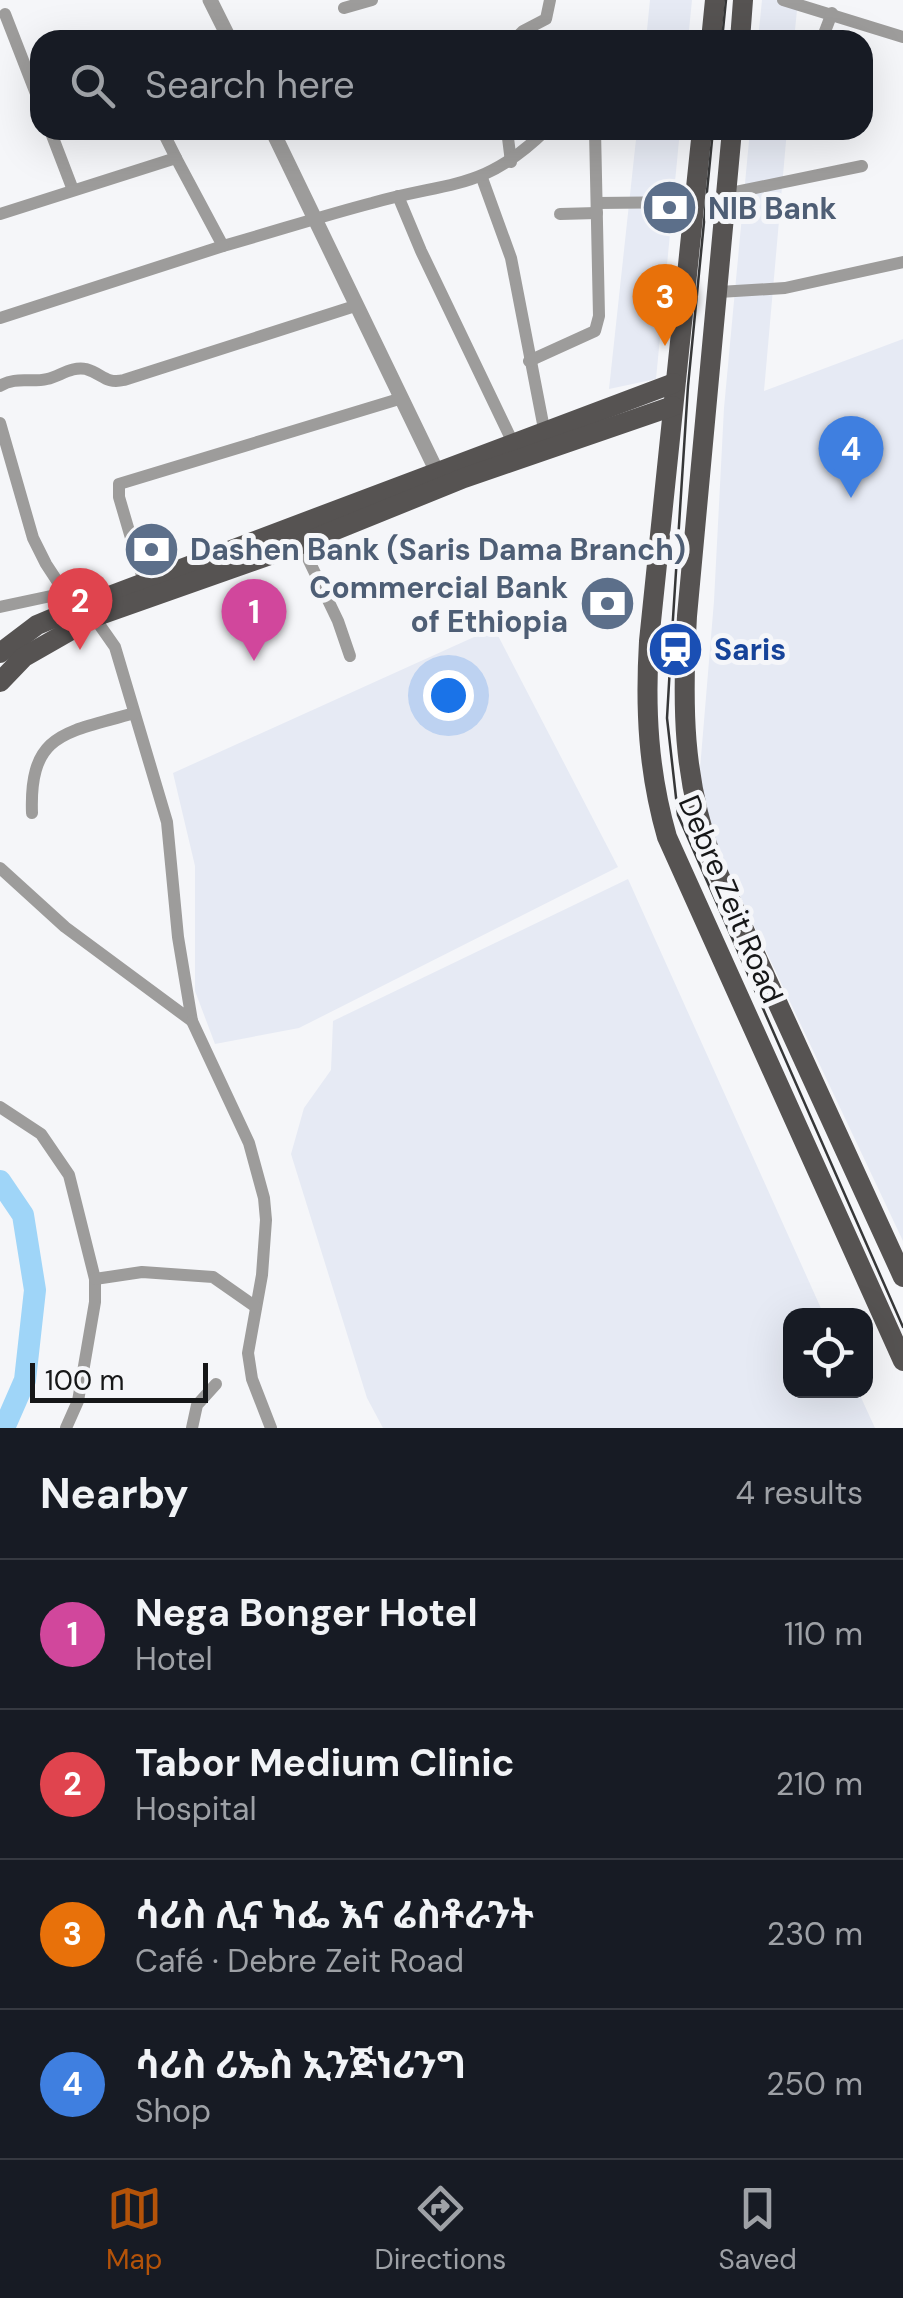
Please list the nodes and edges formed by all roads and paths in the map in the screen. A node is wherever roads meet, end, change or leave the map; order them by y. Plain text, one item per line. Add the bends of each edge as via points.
1 (210, 0) edge
2 (372, 0) edge
3 (550, 0) edge
4 (715, 0) edge
5 (743, 0) edge
6 (783, 0) edge
7 (344, 8) dead end
8 (2, 9) edge
9 (832, 13) junction
10 (860, 25) junction
11 (903, 27) edge
12 (225, 30) edge
13 (525, 30) edge
14 (712, 30) edge
15 (741, 30) edge
16 (826, 30) edge
17 (859, 30) edge
18 (887, 30) junction
19 (903, 37) edge
20 (30, 79) edge
21 (54, 140) edge
22 (167, 140) edge
23 (277, 140) edge
24 (508, 140) edge
25 (535, 140) edge
26 (595, 140) edge
27 (701, 140) edge
28 (731, 140) edge
29 (176, 158) junction
30 (511, 162) junction
31 (862, 166) dead end
32 (482, 178) junction
33 (74, 190) junction
34 (726, 194) junction
35 (398, 196) junction
36 (695, 202) junction
37 (597, 208) junction
38 (0, 214) edge
39 (560, 214) dead end
40 (315, 220) junction
41 (223, 246) junction
42 (903, 262) edge
43 (719, 292) junction
44 (355, 306) junction
45 (0, 318) edge
46 (529, 362) junction
47 (674, 384) junction
48 (0, 386) edge
49 (400, 398) junction
50 (672, 406) junction
51 (0, 423) edge
52 (545, 434) junction
53 (514, 445) junction
54 (441, 480) junction
55 (302, 544) junction
56 (148, 591) junction
57 (80, 606) junction
58 (0, 607) edge
59 (0, 653) edge
60 (350, 656) dead end
61 (0, 682) edge
62 (134, 714) junction
63 (32, 814) dead end
64 (0, 868) edge
65 (192, 1021) junction
66 (0, 1106) edge
67 (903, 1277) edge
68 (95, 1279) junction
69 (256, 1307) junction
70 (903, 1361) edge
71 (216, 1384) dead end
72 (66, 1428) edge
73 (192, 1428) edge
74 (272, 1428) edge

1 - 12 street
2 - 7 street
3 - 13 street via 546,19
4 - 14 main road
5 - 15 main road
6 - 9 street
8 - 20 street
9 - 10 street
9 - 16 street
10 - 17 street
10 - 18 street
11 - 18 street
18 - 19 street
21 - 33 street
22 - 29 street
23 - 40 street
24 - 30 street
25 - 30 street
26 - 37 street
27 - 36 main road, Debre Zeit Road
28 - 34 main road, Debre Zeit Road
29 - 33 street
29 - 41 street
30 - 32 street
31 - 34 street
32 - 35 street
32 - 46 street via 511,258
33 - 38 street
34 - 43 main road, Debre Zeit Road
35 - 40 street
35 - 53 street
36 - 37 street
36 - 47 main road, Debre Zeit Road
37 - 39 street
37 - 46 street via 596,331
40 - 41 street
40 - 44 street
41 - 45 street
42 - 43 street via 786,288
43 - 67 main road, Debre Zeit Road via 686,633 687,767 712,862
44 - 48 street via 124,380 75,369
44 - 49 street
46 - 52 street
47 - 50 main road, Debre Zeit Road
47 - 52 main road
49 - 54 street
49 - 56 street via 119,484
50 - 54 main road
50 - 70 main road, Debre Zeit Road via 646,685 654,790 693,897
51 - 57 street via 33,538
52 - 53 main road
53 - 54 main road
54 - 55 main road
54 - 56 main road
55 - 56 main road
55 - 60 street
56 - 57 main road
57 - 58 street
57 - 59 main road via 37,625
57 - 61 main road
57 - 62 street via 115,648
62 - 63 street via 50,744 34,771
62 - 65 street via 166,822
64 - 65 street via 64,927
65 - 69 street via 249,1144 264,1198
66 - 68 street via 41,1134 70,1175
68 - 69 street via 142,1272 212,1277
68 - 72 street via 78,1401
69 - 74 street via 249,1368
71 - 73 street via 197,1404

